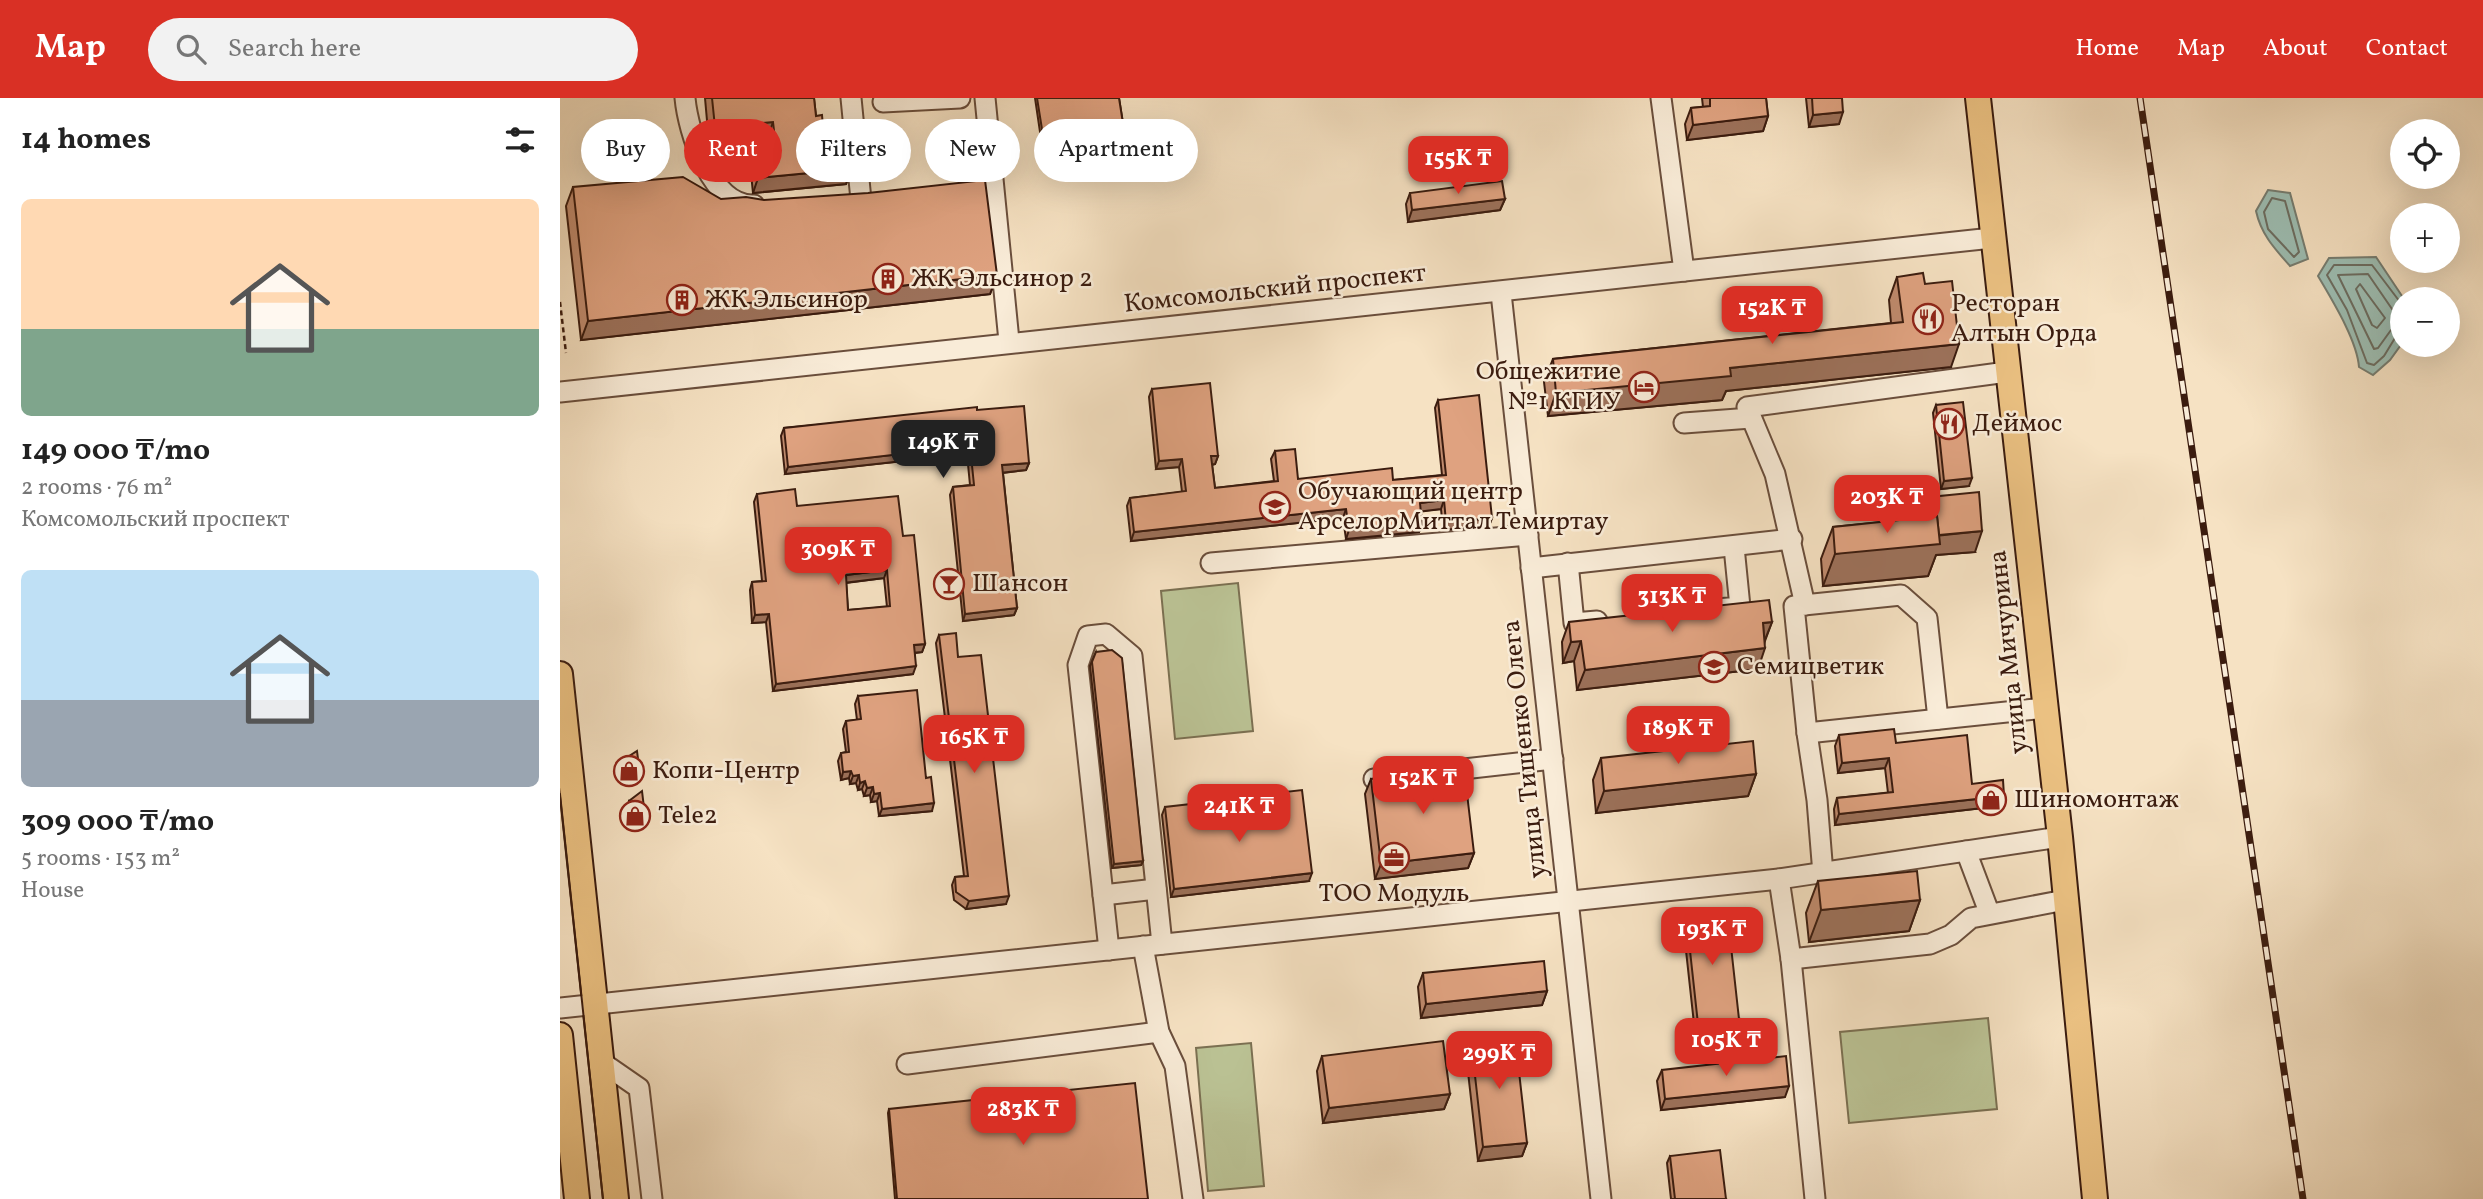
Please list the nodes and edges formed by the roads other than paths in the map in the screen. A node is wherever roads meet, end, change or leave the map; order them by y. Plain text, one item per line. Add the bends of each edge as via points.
1 (685, 98) edge
2 (851, 98) edge
3 (960, 98) edge
4 (985, 98) edge
5 (1661, 98) edge
6 (1978, 98) edge
7 (883, 102) dead end
8 (887, 197) edge
9 (861, 200) junction
10 (836, 201) edge
11 (773, 204) edge
12 (1992, 238) junction
13 (1684, 271) junction
14 (1501, 293) junction
15 (1009, 341) junction
16 (2007, 372) junction
17 (561, 394) edge
18 (1751, 418) junction
19 (1685, 423) dead end
20 (1528, 535) junction
21 (1792, 539) junction
22 (1734, 547) junction
23 (1211, 563) dead end
24 (1568, 563) junction
25 (1531, 568) junction
26 (1805, 605) junction
27 (1698, 611) edge
28 (1615, 619) edge
29 (560, 674) edge
30 (2045, 708) junction
31 (1938, 719) junction
32 (1807, 733) junction
33 (1553, 759) junction
34 (1374, 779) edge
35 (2060, 838) junction
36 (1966, 851) junction
37 (1823, 874) junction
38 (1779, 879) junction
39 (1156, 889) junction
40 (1103, 895) junction
41 (2064, 900) junction
42 (1569, 902) junction
43 (1989, 912) junction
44 (1153, 945) junction
45 (1109, 950) junction
46 (1791, 959) junction
47 (595, 1003) junction
48 (560, 1008) edge
49 (1159, 1032) junction
50 (560, 1035) edge
51 (600, 1061) junction
52 (907, 1064) dead end
53 (577, 1199) edge
54 (616, 1199) edge
55 (652, 1199) edge
56 (1193, 1199) edge
57 (1601, 1199) edge
58 (1815, 1199) edge
59 (2095, 1199) edge

1 - 11 street via 701,158 716,184 747,206
2 - 9 street
3 - 7 street
4 - 15 street via 986,186
5 - 13 street
6 - 12 main road, улица Мичурина
8 - 9 street
9 - 10 street
12 - 13 street, Комсомольский проспект
12 - 16 main road, улица Мичурина
13 - 14 street, Комсомольский проспект
14 - 15 street, Комсомольский проспект
14 - 20 street, улица Тищенко Олега
15 - 17 street, Комсомольский проспект
16 - 18 street via 1747,407
16 - 30 main road, улица Мичурина
18 - 19 street
18 - 21 street via 1775,474
20 - 23 street
20 - 25 street, улица Тищенко Олега
21 - 22 street
21 - 26 street
22 - 24 street
22 - 27 street via 1740,607
24 - 25 street
24 - 28 street via 1574,623
25 - 33 street, улица Тищенко Олега
26 - 31 street via 1901,595 1927,618
26 - 32 street via 1794,606
29 - 47 main road
30 - 31 street
30 - 35 main road, улица Мичурина
31 - 32 street
32 - 37 street
33 - 34 street
33 - 42 street, улица Тищенко Олега
35 - 36 street
35 - 41 main road, улица Мичурина
36 - 37 street
36 - 43 street
37 - 38 street
38 - 42 street
38 - 46 street
39 - 40 street
39 - 40 street via 1132,656 1106,634 1088,636 1078,665
39 - 44 street
40 - 45 street
41 - 43 street
41 - 59 main road, улица Мичурина
42 - 44 street
42 - 57 street, улица Тищенко Олега
43 - 46 street via 1930,944
44 - 45 street
44 - 49 street
45 - 47 street
46 - 58 street
47 - 48 street
47 - 51 main road
49 - 52 street
49 - 56 street via 1175,1066
50 - 53 main road
51 - 54 main road
51 - 55 street via 639,1088

